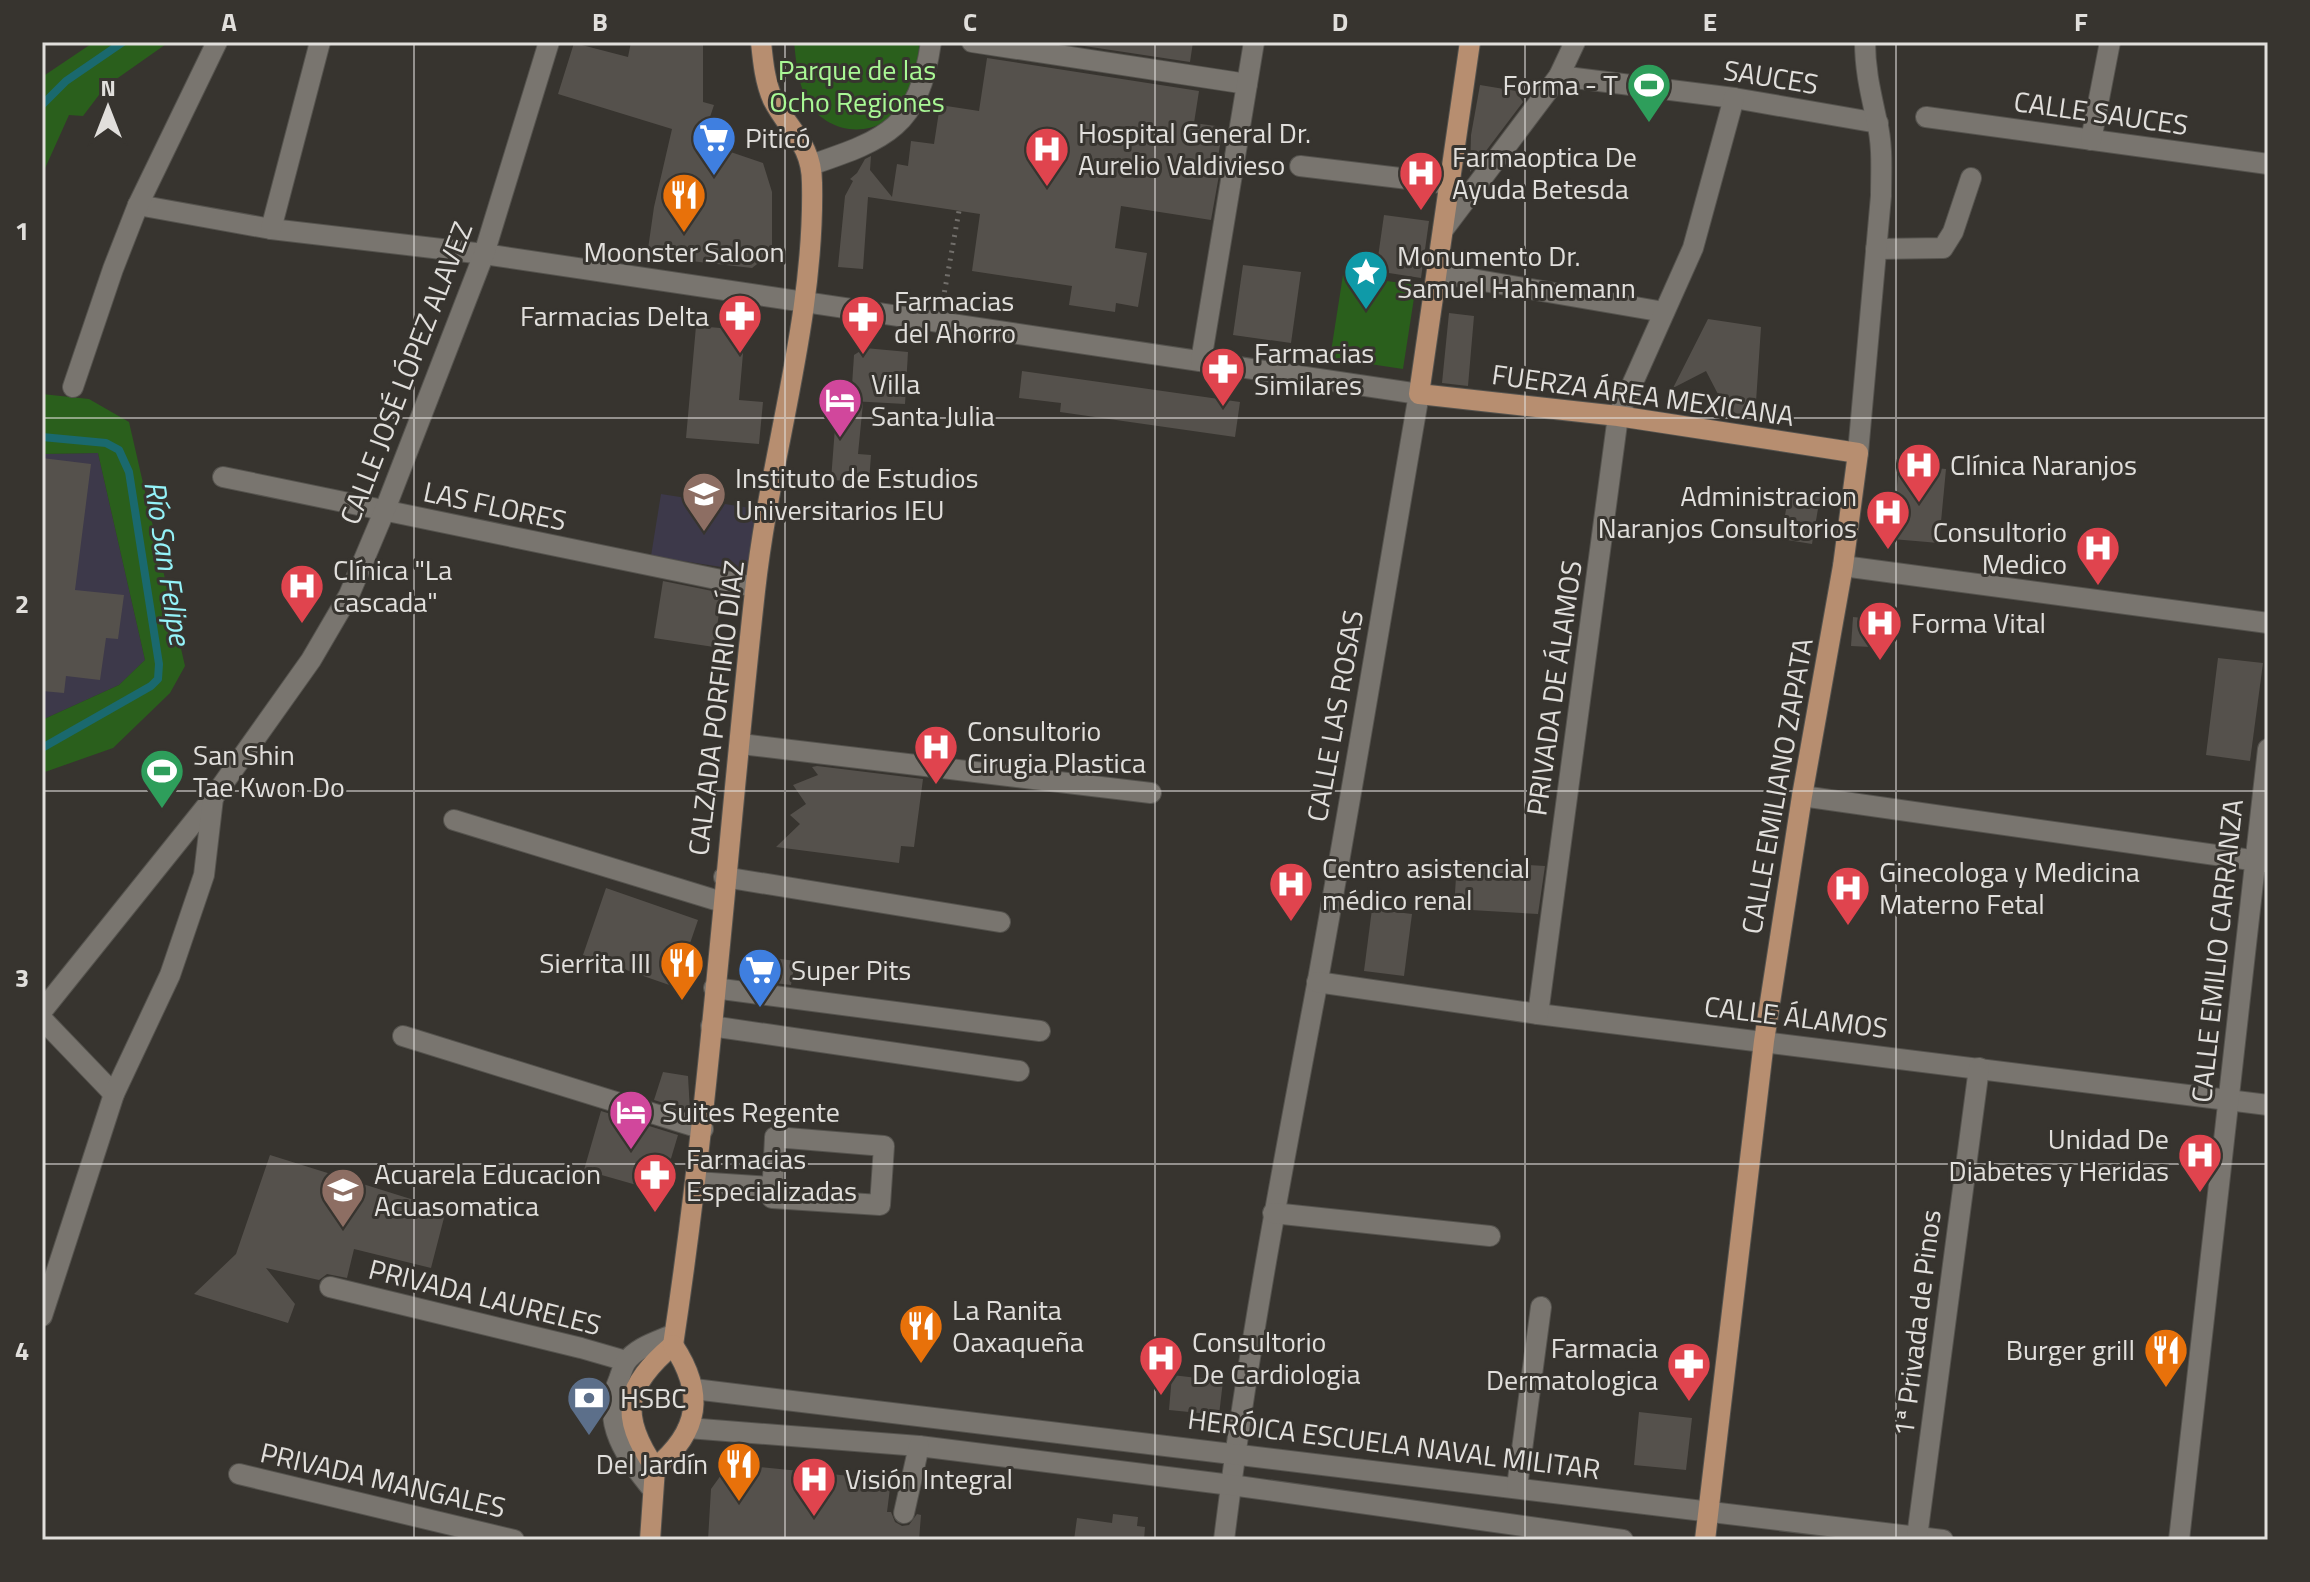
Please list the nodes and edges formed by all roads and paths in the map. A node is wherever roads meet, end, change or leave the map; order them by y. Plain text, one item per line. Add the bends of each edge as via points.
1 (217, 42) edge
2 (320, 42) edge
3 (549, 42) edge
4 (761, 42) edge
5 (931, 42) edge
6 (972, 42) edge
7 (1254, 42) edge
8 (1470, 42) edge
9 (1575, 42) edge
10 (1865, 42) edge
11 (2110, 42) edge
12 (1559, 76) junction
13 (1247, 84) junction
14 (1734, 98) junction
15 (1926, 117) dead end
16 (1878, 123) junction
17 (2091, 140) junction
18 (2268, 164) edge
19 (811, 165) junction
20 (1300, 166) dead end
21 (1971, 178) dead end
22 (1450, 184) junction
23 (138, 205) junction
24 (959, 211) dead end
25 (271, 229) junction
26 (1443, 230) junction
27 (1876, 249) junction
28 (484, 254) junction
29 (1437, 273) junction
30 (805, 302) junction
31 (1664, 312) junction
32 (940, 322) junction
33 (1201, 361) junction
34 (73, 387) dead end
35 (1419, 394) junction
36 (1618, 416) junction
37 (1858, 453) junction
38 (223, 477) dead end
39 (384, 512) junction
40 (1843, 566) junction
41 (755, 587) junction
42 (2268, 623) edge
43 (741, 744) junction
44 (2268, 749) edge
45 (1151, 793) dead end
46 (1802, 796) junction
47 (213, 798) junction
48 (454, 820) dead end
49 (2261, 862) edge
50 (724, 877) junction
51 (722, 902) junction
52 (1000, 922) dead end
53 (1317, 982) junction
54 (714, 988) junction
55 (42, 1011) edge
56 (1538, 1014) junction
57 (42, 1019) edge
58 (711, 1026) junction
59 (1040, 1031) dead end
60 (403, 1036) dead end
61 (1764, 1041) junction
62 (1979, 1068) junction
63 (1019, 1071) dead end
64 (114, 1094) junction
65 (2230, 1100) junction
66 (2268, 1105) edge
67 (703, 1129) junction
68 (696, 1182) junction
69 (772, 1187) junction
70 (1273, 1213) junction
71 (1490, 1236) dead end
72 (330, 1287) dead end
73 (1541, 1307) dead end
74 (42, 1316) edge
75 (674, 1340) junction
76 (626, 1361) junction
77 (694, 1389) junction
78 (688, 1428) junction
79 (1234, 1452) junction
80 (655, 1468) junction
81 (239, 1474) dead end
82 (1231, 1485) junction
83 (1517, 1487) junction
84 (653, 1490) junction
85 (1711, 1511) junction
86 (1917, 1537) junction
87 (514, 1540) edge
88 (650, 1540) edge
89 (1224, 1540) edge
90 (1623, 1540) edge
91 (1705, 1540) edge
92 (1943, 1540) edge
93 (2179, 1540) edge

1 - 23 street
2 - 25 street
3 - 28 street, CALLE JOSÉ LÓPEZ ALAVEZ
4 - 19 main road, CALZADA PORFIRIO DÍAZ via 772,98 807,150
5 - 19 street via 923,85 903,118 865,144
6 - 13 street
7 - 13 street
8 - 22 main road, CALLE LAS ROSAS
9 - 12 street
10 - 16 street, CALLE EMILIANO ZAPATA via 1865,70
11 - 17 street
12 - 14 street, SAUCES
12 - 26 street
13 - 33 street
14 - 16 street, SAUCES
14 - 31 street, PRIVADA DE ÁLAMOS via 1693,248
15 - 17 street, CALLE SAUCES
16 - 27 street, CALLE EMILIANO ZAPATA
17 - 18 street, CALLE SAUCES
19 - 30 main road, CALZADA PORFIRIO DÍAZ
20 - 22 street
21 - 27 street via 1943,248
22 - 26 main road, CALLE LAS ROSAS
23 - 25 street
23 - 34 street
24 - 32 path
25 - 28 street
26 - 29 main road, CALLE LAS ROSAS
27 - 37 street, CALLE EMILIANO ZAPATA
28 - 30 street
28 - 39 street, CALLE JOSÉ LÓPEZ ALAVEZ
29 - 31 street
29 - 35 main road, CALLE LAS ROSAS
30 - 32 street
30 - 41 main road, CALZADA PORFIRIO DÍAZ
31 - 36 street, PRIVADA DE ÁLAMOS
32 - 33 street
33 - 35 street
35 - 36 main road, FUERZA ÁREA MEXICANA
35 - 53 street, CALLE LAS ROSAS
36 - 37 main road, FUERZA ÁREA MEXICANA
36 - 56 street, PRIVADA DE ÁLAMOS
37 - 40 main road, CALLE EMILIANO ZAPATA
38 - 39 street, LAS FLORES
39 - 41 street, LAS FLORES
39 - 47 street, CALLE JOSÉ LÓPEZ ALAVEZ via 349,595 311,660
40 - 42 street
40 - 46 main road, CALLE EMILIANO ZAPATA
41 - 43 main road, CALZADA PORFIRIO DÍAZ
43 - 45 street
43 - 50 main road, CALZADA PORFIRIO DÍAZ
44 - 49 street, CALLE EMILIO CARRANZA
46 - 49 street
46 - 61 main road, CALLE EMILIANO ZAPATA
47 - 55 street, CALLE JOSÉ LÓPEZ ALAVEZ
47 - 64 street via 204,875 170,975
48 - 51 street
49 - 65 street, CALLE EMILIO CARRANZA
50 - 51 main road, CALZADA PORFIRIO DÍAZ
50 - 52 street
51 - 54 main road, CALZADA PORFIRIO DÍAZ
53 - 56 street, CALLE ÁLAMOS
53 - 70 street, CALLE LAS ROSAS
54 - 58 main road, CALZADA PORFIRIO DÍAZ
54 - 59 street
56 - 61 street, CALLE ÁLAMOS
57 - 64 street
58 - 63 street
58 - 67 main road, CALZADA PORFIRIO DÍAZ
60 - 67 street
61 - 62 street, CALLE ÁLAMOS
61 - 85 main road, CALLE EMILIANO ZAPATA
62 - 65 street, CALLE ÁLAMOS
62 - 86 street, 1ª Privada de Pinos
64 - 74 street
65 - 66 street, CALLE ÁLAMOS
65 - 93 street, CALLE EMILIO CARRANZA
67 - 68 main road, CALZADA PORFIRIO DÍAZ
68 - 69 street
68 - 75 main road, CALZADA PORFIRIO DÍAZ
69 - 69 street via 775,1137 884,1146 880,1205 772,1198
70 - 71 street
70 - 79 street, CALLE LAS ROSAS
72 - 76 street, PRIVADA LAURELES
73 - 83 street
75 - 76 street via 643,1348
75 - 77 main road
75 - 80 main road via 642,1375 632,1405 635,1434
76 - 84 street via 614,1389 612,1414 628,1460
77 - 78 main road
77 - 79 street, HERÓICA ESCUELA NAVAL MILITAR
78 - 80 main road via 680,1444
78 - 82 street via 913,1446
79 - 82 street, CALLE LAS ROSAS
79 - 83 street, HERÓICA ESCUELA NAVAL MILITAR
80 - 84 main road
81 - 87 street, PRIVADA MANGALES
82 - 89 street, CALLE LAS ROSAS
82 - 90 street
83 - 85 street, HERÓICA ESCUELA NAVAL MILITAR
84 - 88 main road
85 - 86 street, HERÓICA ESCUELA NAVAL MILITAR
85 - 91 main road, CALLE EMILIANO ZAPATA
86 - 92 street, HERÓICA ESCUELA NAVAL MILITAR

